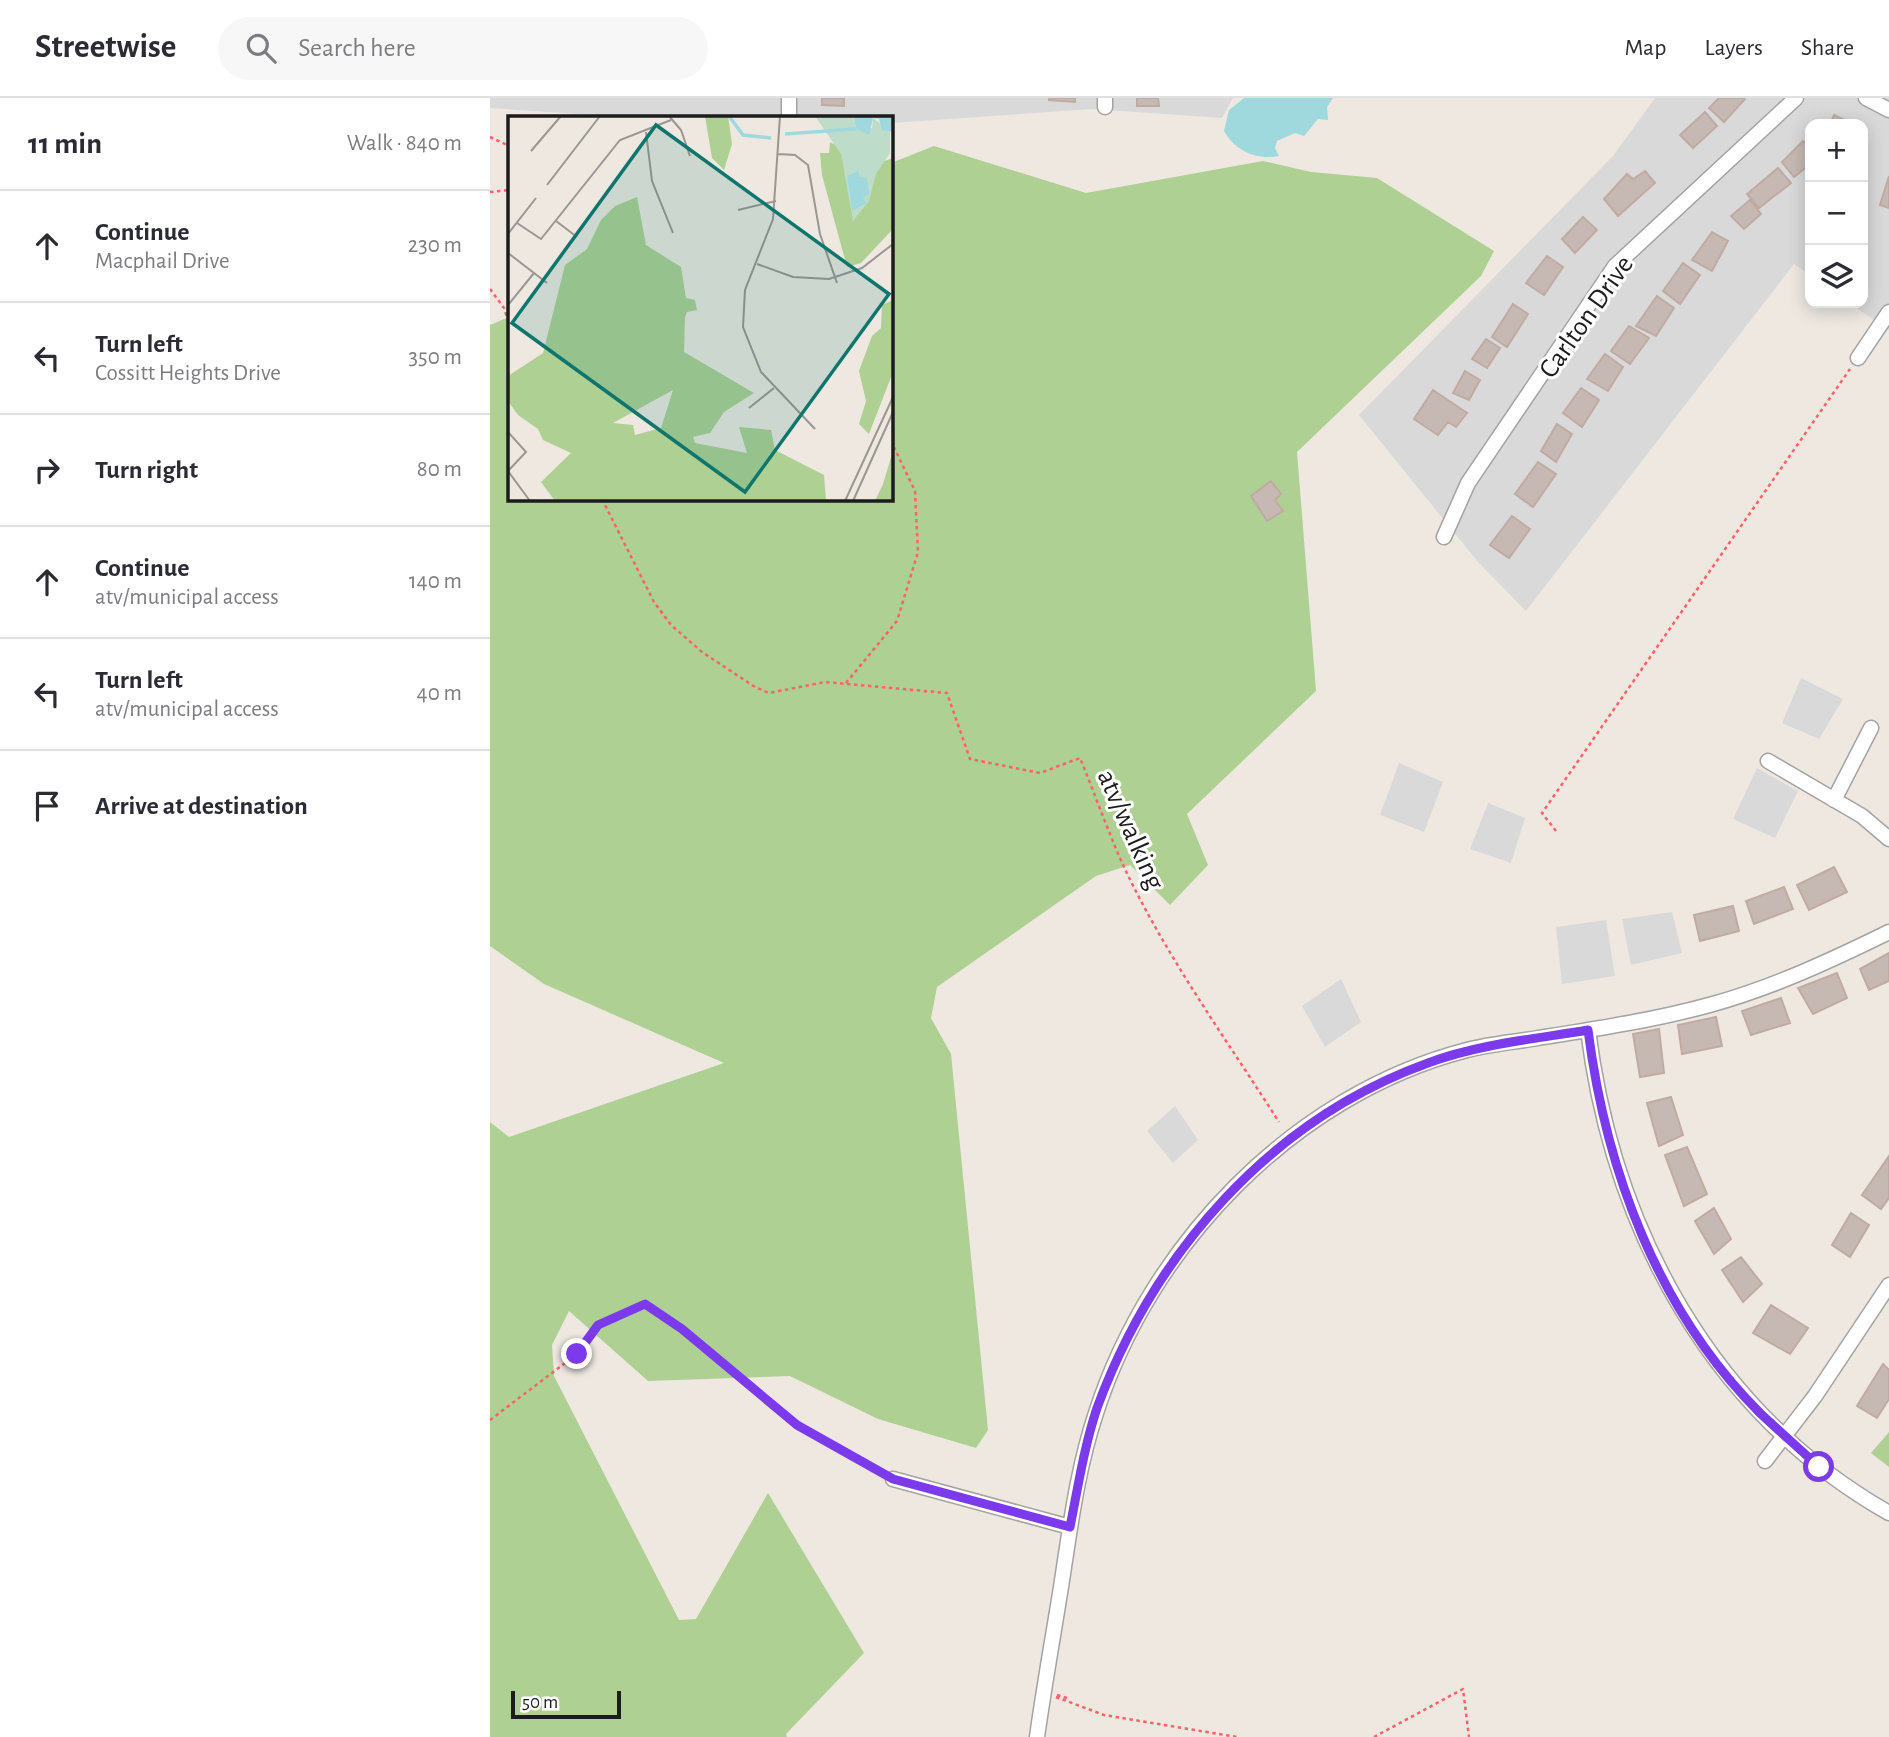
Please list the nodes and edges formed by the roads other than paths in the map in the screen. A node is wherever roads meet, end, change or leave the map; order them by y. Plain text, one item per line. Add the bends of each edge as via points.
1 (789, 98) edge
2 (1796, 98) edge
3 (1866, 98) edge
4 (1889, 110) edge
5 (789, 116) edge
6 (1889, 312) edge
7 (1858, 358) road end
8 (1444, 537) dead end
9 (1871, 728) dead end
10 (1768, 761) dead end
11 (1834, 800) junction
12 (1889, 839) edge
13 (1889, 932) edge
14 (1588, 1030) junction
15 (1889, 1285) edge
16 (1785, 1435) junction
17 (1765, 1461) dead end
18 (893, 1479) road end
19 (1889, 1513) edge
20 (1070, 1527) junction
21 (1037, 1737) edge

1 - 5 street
2 - 8 street, Carlton Drive via 1615,266 1468,483
3 - 4 street
6 - 7 street
9 - 11 street
10 - 11 street
11 - 12 street
13 - 14 street via 1823,965 1713,1004
14 - 16 street via 1613,1157 1643,1238 1705,1346
14 - 20 street via 1468,1050 1426,1063 1325,1116 1245,1176 1189,1240 1129,1336 1095,1415
15 - 16 street
16 - 17 street
16 - 19 street via 1819,1467
18 - 20 street
20 - 21 street

